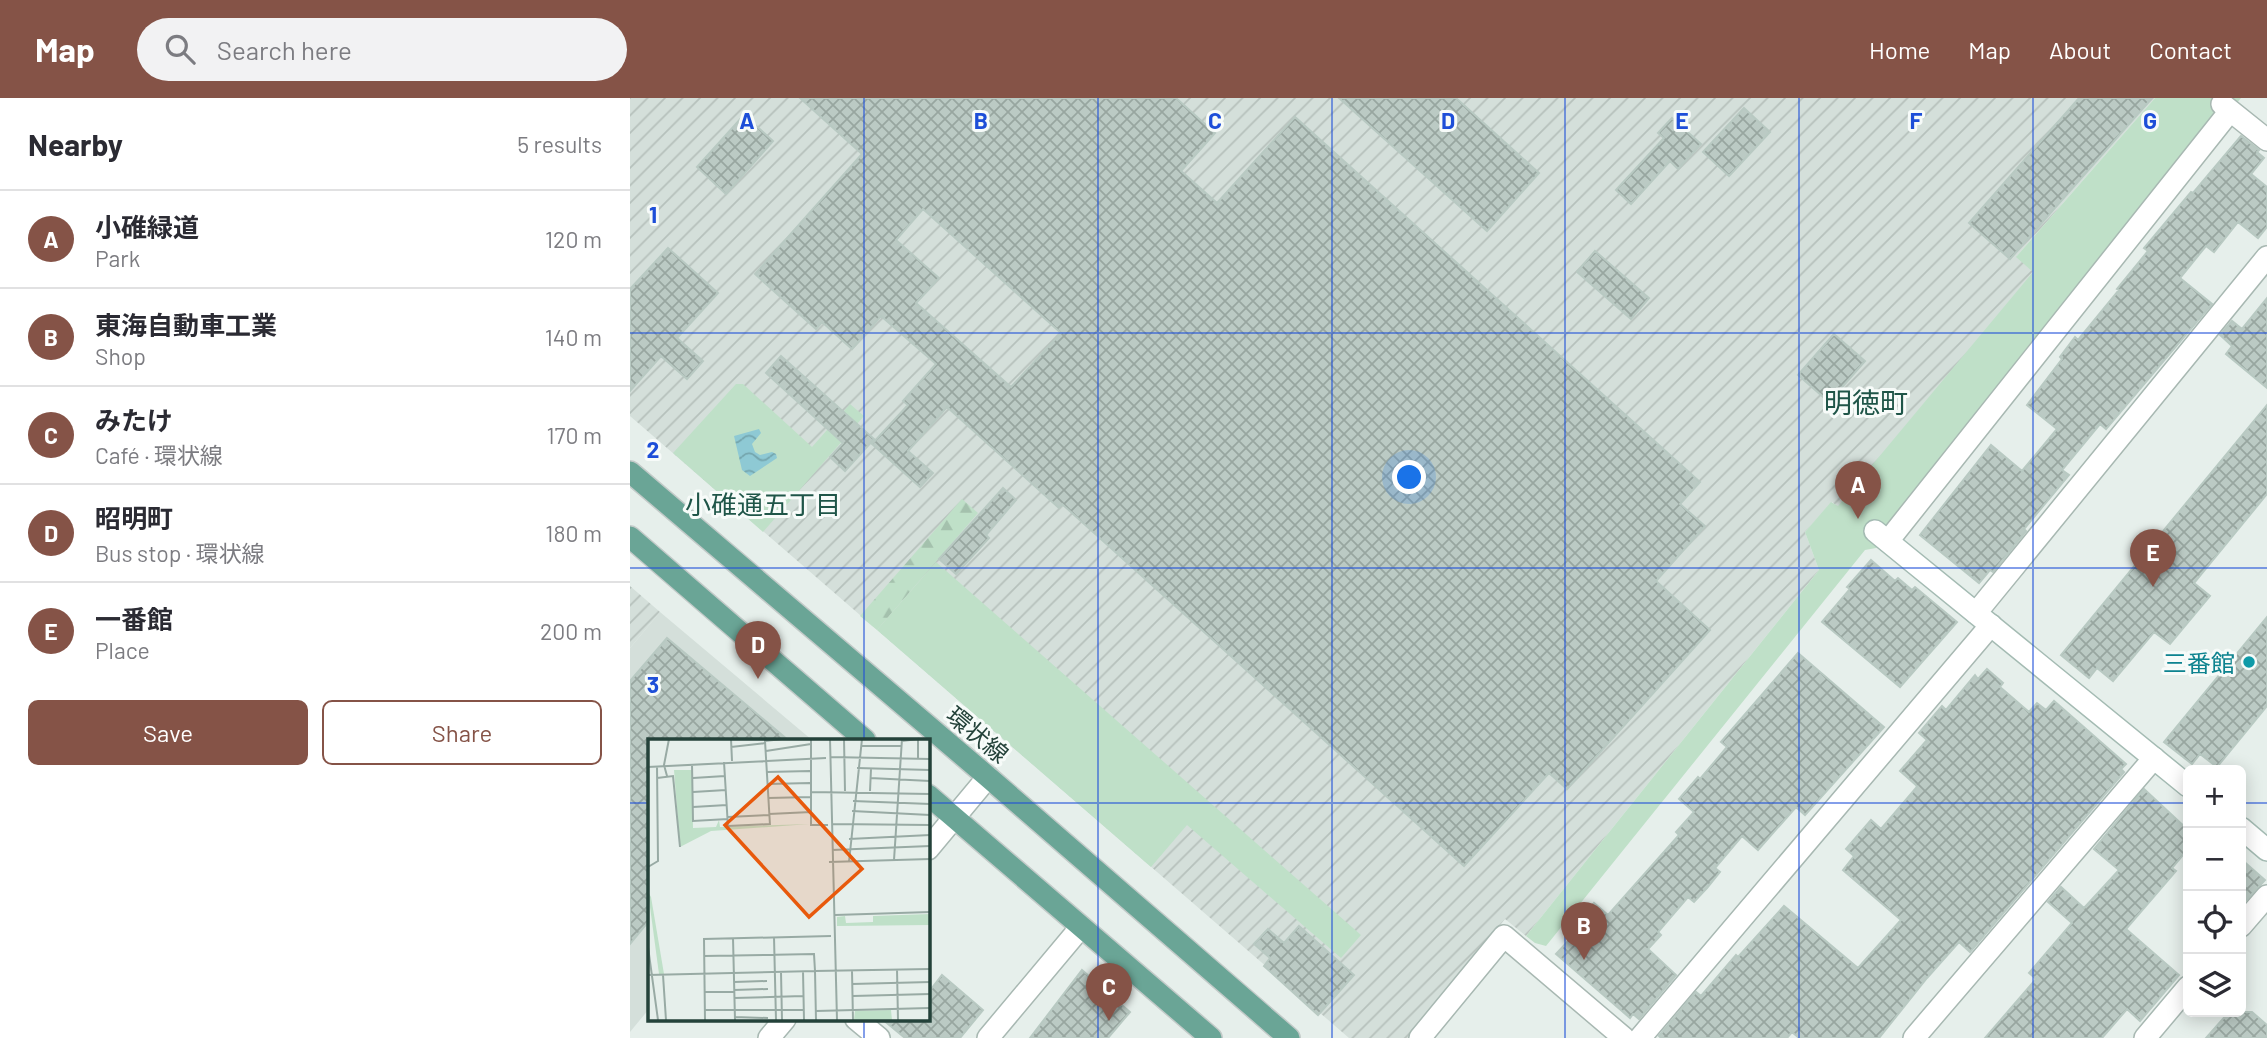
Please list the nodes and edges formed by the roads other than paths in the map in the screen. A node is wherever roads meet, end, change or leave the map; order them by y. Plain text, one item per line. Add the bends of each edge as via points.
1 (2267, 140) edge
2 (2267, 257) edge
3 (630, 472) edge
4 (630, 537) edge
5 (1984, 619) junction
6 (864, 739) edge
7 (2154, 758) junction
8 (988, 777) junction
9 (2183, 782) edge
10 (929, 796) edge
11 (954, 817) junction
12 (2246, 832) edge
13 (929, 848) edge
14 (2267, 850) edge
15 (2267, 896) edge
16 (2246, 920) edge
17 (1081, 927) junction
18 (2183, 993) edge
19 (784, 1020) edge
20 (857, 1020) edge
21 (769, 1038) edge
22 (878, 1038) edge
23 (988, 1038) edge
24 (1211, 1038) edge
25 (1289, 1038) edge
26 (1420, 1038) edge
27 (1624, 1038) edge
28 (1640, 1038) edge
29 (1914, 1038) edge
30 (2145, 1038) edge

1 - 5 street via 2226,107 1882,536
2 - 5 street
3 - 8 main road, 環状線
4 - 6 main road
5 - 7 street
5 - 28 street
7 - 9 street
7 - 29 street
8 - 11 street
8 - 25 main road, 環状線
10 - 11 main road
11 - 13 street
11 - 17 main road
12 - 14 street
15 - 16 street
17 - 23 street
17 - 24 main road
18 - 30 street
19 - 21 street
20 - 22 street
26 - 27 street via 1504,936

